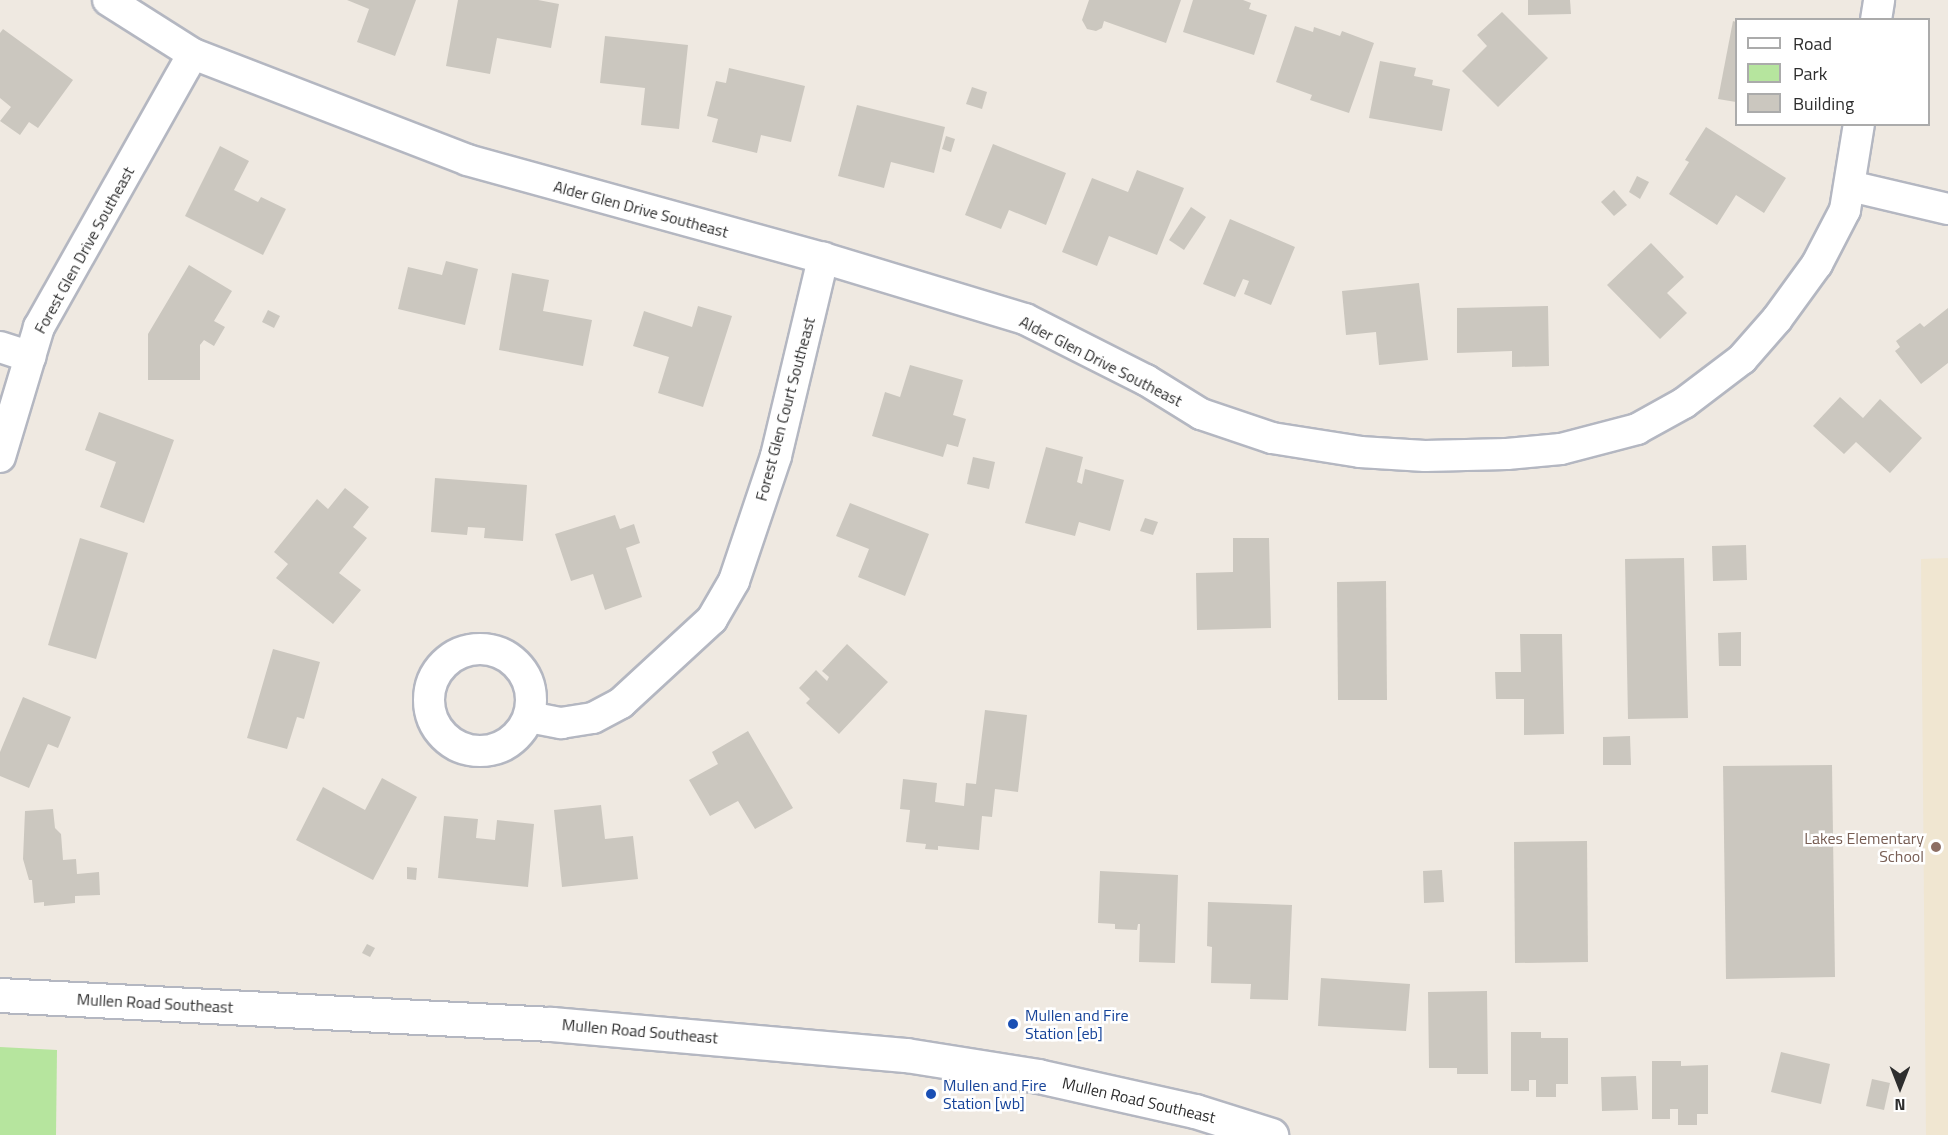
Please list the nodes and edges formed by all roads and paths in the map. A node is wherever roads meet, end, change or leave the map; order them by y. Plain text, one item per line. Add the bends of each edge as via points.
1 (108, 0) edge
2 (1879, 0) edge
3 (1876, 18) edge
4 (193, 54) junction
5 (1859, 126) edge
6 (1850, 186) junction
7 (1948, 209) edge
8 (823, 258) junction
9 (0, 347) edge
10 (30, 357) junction
11 (0, 457) edge
12 (529, 717) dead end
13 (0, 995) edge
14 (1271, 1135) edge

1 - 4 street, Alder Glen Drive Southeast
2 - 3 street
4 - 8 street, Alder Glen Drive Southeast via 466,160
4 - 10 street, Forest Glen Drive Southeast via 39,327
5 - 6 street, Alder Glen Drive Southeast
6 - 7 street
6 - 8 street, Alder Glen Drive Southeast via 1845,210 1817,264 1777,320 1742,359 1684,403 1637,429 1561,449 1507,454 1425,456 1360,452 1272,438 1201,414 1146,380 1025,320
8 - 12 street, Forest Glen Court Southeast via 776,456 734,581 712,619 621,703 593,718 561,723
9 - 10 street
10 - 11 street, Forest Glen Drive Southeast
13 - 14 street, Mullen Road Southeast via 551,1024 906,1055 1038,1076 1195,1111

